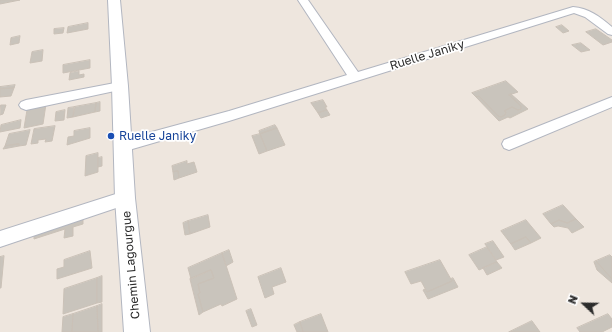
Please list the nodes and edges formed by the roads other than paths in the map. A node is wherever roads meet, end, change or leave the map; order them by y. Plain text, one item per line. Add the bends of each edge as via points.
1 (114, 0) edge
2 (303, 0) edge
3 (612, 32) edge
4 (355, 77) junction
5 (120, 86) junction
6 (612, 102) edge
7 (26, 105) dead end
8 (509, 144) dead end
9 (122, 146) junction
10 (125, 198) junction
11 (0, 239) edge
12 (137, 332) edge

1 - 5 street, Chemin Lagourgue
2 - 4 street
3 - 4 street, Ruelle Janiky via 586,13 573,10
4 - 9 street, Ruelle Janiky
5 - 7 street
5 - 9 street, Chemin Lagourgue
6 - 8 street
9 - 10 street, Chemin Lagourgue
10 - 11 street, Chemin Lagourgue
10 - 12 street, Chemin Lagourgue

